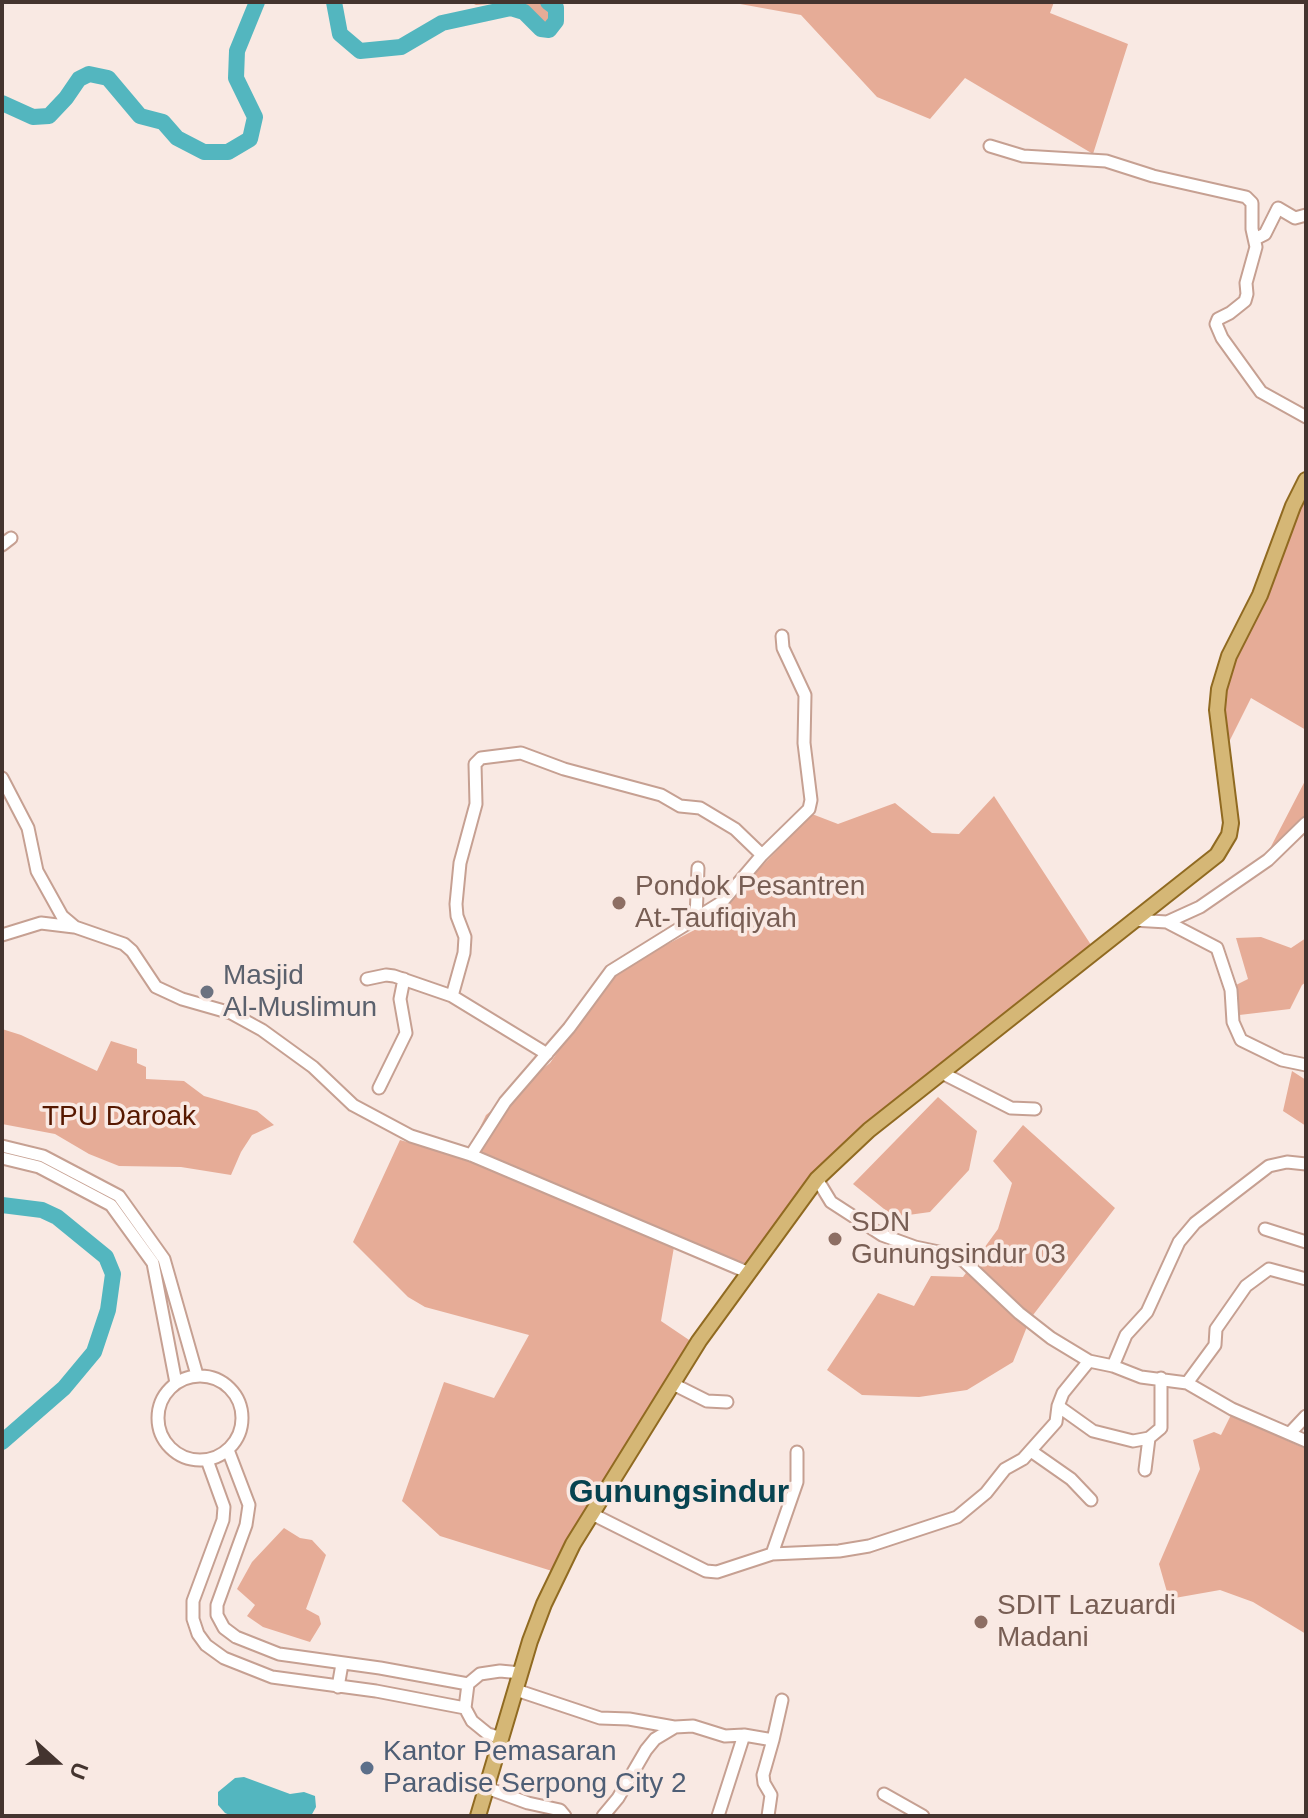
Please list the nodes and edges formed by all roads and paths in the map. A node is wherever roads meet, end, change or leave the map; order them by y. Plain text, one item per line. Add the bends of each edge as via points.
1 (990, 146) dead end
2 (1306, 215) edge
3 (1255, 239) junction
4 (1306, 417) edge
5 (1306, 480) edge
6 (782, 636) dead end
7 (2, 778) edge
8 (1306, 823) edge
9 (762, 855) junction
10 (698, 868) dead end
11 (696, 919) junction
12 (1133, 920) junction
13 (1167, 922) junction
14 (75, 927) junction
15 (2, 935) edge
16 (367, 979) dead end
17 (404, 979) junction
18 (452, 996) junction
19 (547, 1054) junction
20 (1306, 1065) edge
21 (942, 1073) junction
22 (379, 1088) dead end
23 (1035, 1109) dead end
24 (2, 1146) edge
25 (471, 1155) junction
26 (2, 1158) edge
27 (1306, 1164) edge
28 (817, 1179) junction
29 (1265, 1229) dead end
30 (1306, 1242) edge
31 (747, 1272) junction
32 (1306, 1279) edge
33 (1089, 1361) junction
34 (1113, 1366) junction
35 (197, 1375) junction
36 (1161, 1378) junction
37 (176, 1383) junction
38 (1187, 1383) junction
39 (673, 1384) junction
40 (727, 1402) dead end
41 (1058, 1406) junction
42 (1306, 1416) edge
43 (1290, 1433) junction
44 (1149, 1438) junction
45 (1306, 1441) edge
46 (228, 1450) junction
47 (1031, 1451) junction
48 (797, 1452) dead end
49 (207, 1460) junction
50 (1145, 1470) dead end
51 (1091, 1500) dead end
52 (592, 1514) junction
53 (772, 1554) junction
54 (342, 1664) junction
55 (521, 1673) junction
56 (468, 1684) junction
57 (338, 1687) junction
58 (516, 1690) junction
59 (782, 1700) dead end
60 (465, 1708) junction
61 (675, 1727) junction
62 (744, 1735) junction
63 (502, 1738) junction
64 (773, 1740) junction
65 (487, 1788) junction
66 (884, 1794) dead end
67 (478, 1816) edge
68 (565, 1816) edge
69 (603, 1816) edge
70 (718, 1816) edge
71 (768, 1816) edge
72 (923, 1816) edge

1 - 3 street via 1023,156 1106,161 1246,197 1252,203
2 - 3 street via 1295,218 1278,208 1265,234
3 - 4 street via 1245,301 1216,324 1261,392
5 - 12 main road via 1219,689 1229,835 1207,865
6 - 9 street via 805,695 811,800 809,809
7 - 14 street via 28,828 37,871 62,916
8 - 13 street via 1268,860 1200,907
9 - 11 street via 722,902
9 - 18 street via 735,829 700,808 521,753 481,758 475,764 476,804 460,863 456,904 465,937
10 - 11 street
11 - 19 street via 611,971
12 - 13 street
12 - 21 main road
13 - 20 street via 1217,948 1241,1040
14 - 15 street via 41,923
14 - 25 street via 124,944 156,987 231,1013 262,1030 369,1115 411,1136
16 - 17 street
17 - 18 street
17 - 22 street via 400,999 406,1033
18 - 19 street
19 - 25 street via 505,1102
21 - 23 street via 1011,1108
21 - 28 main road
24 - 35 street via 43,1156 119,1196 164,1259
25 - 31 street
26 - 37 street via 39,1167 111,1205 153,1263
27 - 34 street via 1269,1166 1195,1223 1179,1242 1147,1312 1126,1335
28 - 31 main road
28 - 33 street via 831,1202 882,1235 964,1261 1019,1313
29 - 30 street
31 - 39 main road
32 - 38 street via 1269,1269 1246,1286 1216,1329 1215,1345
33 - 34 street
33 - 41 street
34 - 36 street
35 - 37 street
35 - 46 street via 226,1384 240,1404 241,1429
36 - 38 street
36 - 44 street via 1161,1428
37 - 49 street via 161,1400 161,1434 184,1458
38 - 43 street
39 - 40 street via 707,1401
39 - 52 main road
41 - 44 street via 1093,1431 1133,1441
41 - 47 street via 1056,1422
42 - 43 street
43 - 45 street
44 - 50 street
46 - 49 street
46 - 54 street via 249,1505 217,1605 220,1623 236,1637 279,1654
47 - 51 street
47 - 53 street via 957,1517 869,1546
48 - 53 street via 797,1482
49 - 57 street via 224,1507 193,1601 198,1634 224,1658 272,1677
52 - 53 street via 706,1571
52 - 55 main road via 544,1604
54 - 56 street
54 - 57 street
55 - 56 street via 480,1674
55 - 58 main road
56 - 60 street
57 - 60 street
58 - 61 street via 600,1718
58 - 63 main road
59 - 64 street
60 - 63 street via 488,1734
61 - 62 street
61 - 69 street via 646,1750
62 - 64 street
62 - 70 street
63 - 65 main road
64 - 71 street via 763,1775 771,1795
65 - 67 main road
65 - 68 street
66 - 72 street

